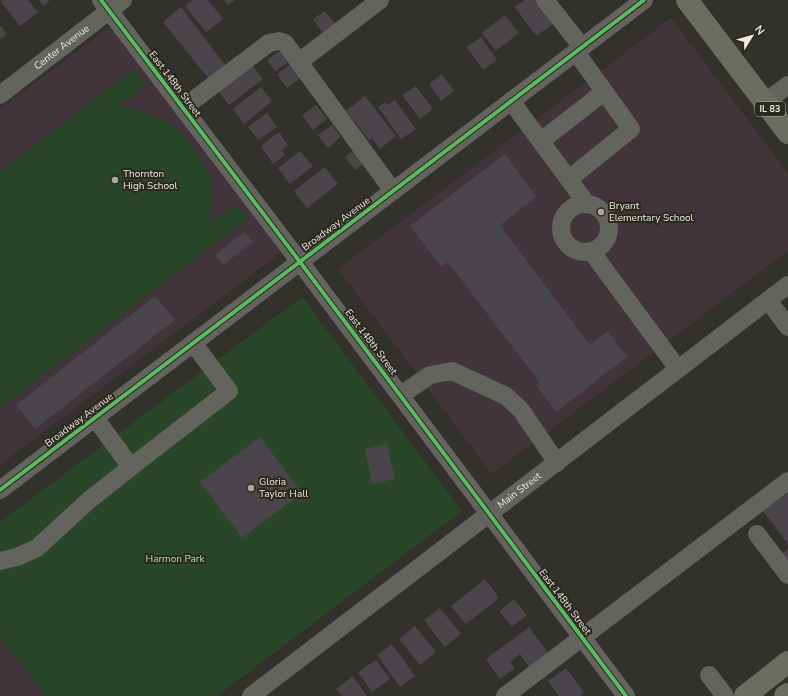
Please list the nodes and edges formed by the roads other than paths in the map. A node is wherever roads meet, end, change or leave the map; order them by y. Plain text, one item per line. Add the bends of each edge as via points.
1 (123, 0) edge
2 (380, 0) edge
3 (644, 0) edge
4 (687, 0) edge
5 (553, 3) edge
6 (105, 6) edge
7 (579, 50) junction
8 (299, 62) junction
9 (788, 85) edge
10 (604, 92) junction
11 (0, 95) edge
12 (511, 101) junction
13 (764, 102) junction
14 (183, 108) junction
15 (788, 133) edge
16 (541, 141) junction
17 (569, 179) junction
18 (393, 191) junction
19 (587, 204) junction
20 (591, 251) junction
21 (300, 262) junction
22 (788, 285) edge
23 (768, 300) junction
24 (788, 327) edge
25 (193, 343) junction
26 (678, 369) junction
27 (401, 395) junction
28 (96, 418) junction
29 (557, 463) junction
30 (131, 467) junction
31 (788, 481) edge
32 (0, 490) edge
33 (490, 514) junction
34 (757, 534) dead end
35 (0, 561) edge
36 (788, 575) edge
37 (582, 637) junction
38 (788, 662) edge
39 (709, 675) dead end
40 (788, 694) edge
41 (251, 696) edge
42 (505, 696) edge
43 (626, 696) edge
44 (725, 696) edge
45 (745, 696) edge
46 (785, 696) edge

1 - 6 street, Center Avenue
2 - 8 street
3 - 7 street, Broadway Avenue
4 - 13 main road, IL 83
5 - 7 street
6 - 11 street, Center Avenue
6 - 14 street, East 148th Street
7 - 10 street
7 - 12 street, Broadway Avenue
8 - 14 street via 285,43 269,43
8 - 18 street
9 - 13 street
10 - 16 street
10 - 17 street via 631,129
12 - 16 street
12 - 18 street, Broadway Avenue
13 - 15 main road, IL 83
14 - 21 street, East 148th Street
16 - 17 street
17 - 19 street
18 - 21 street, Broadway Avenue
19 - 20 street via 602,210 609,224 606,239 601,246
19 - 20 street via 572,207 566,213 561,228 566,242 572,248
20 - 26 street
21 - 25 street, Broadway Avenue
21 - 27 street, East 148th Street
22 - 23 street, Main Street
23 - 24 street
23 - 26 street, Main Street
25 - 28 street, Broadway Avenue
25 - 30 street via 229,391
26 - 29 street, Main Street
27 - 29 street via 430,375 452,371 506,396 521,410
27 - 33 street, East 148th Street
28 - 30 street
28 - 32 street, Broadway Avenue
29 - 33 street, Main Street
30 - 35 street via 88,501 37,548
31 - 37 street
33 - 37 street, East 148th Street
33 - 41 street, Main Street
34 - 36 street
37 - 42 street
37 - 43 street, East 148th Street
38 - 45 main road
39 - 44 street
40 - 46 main road

